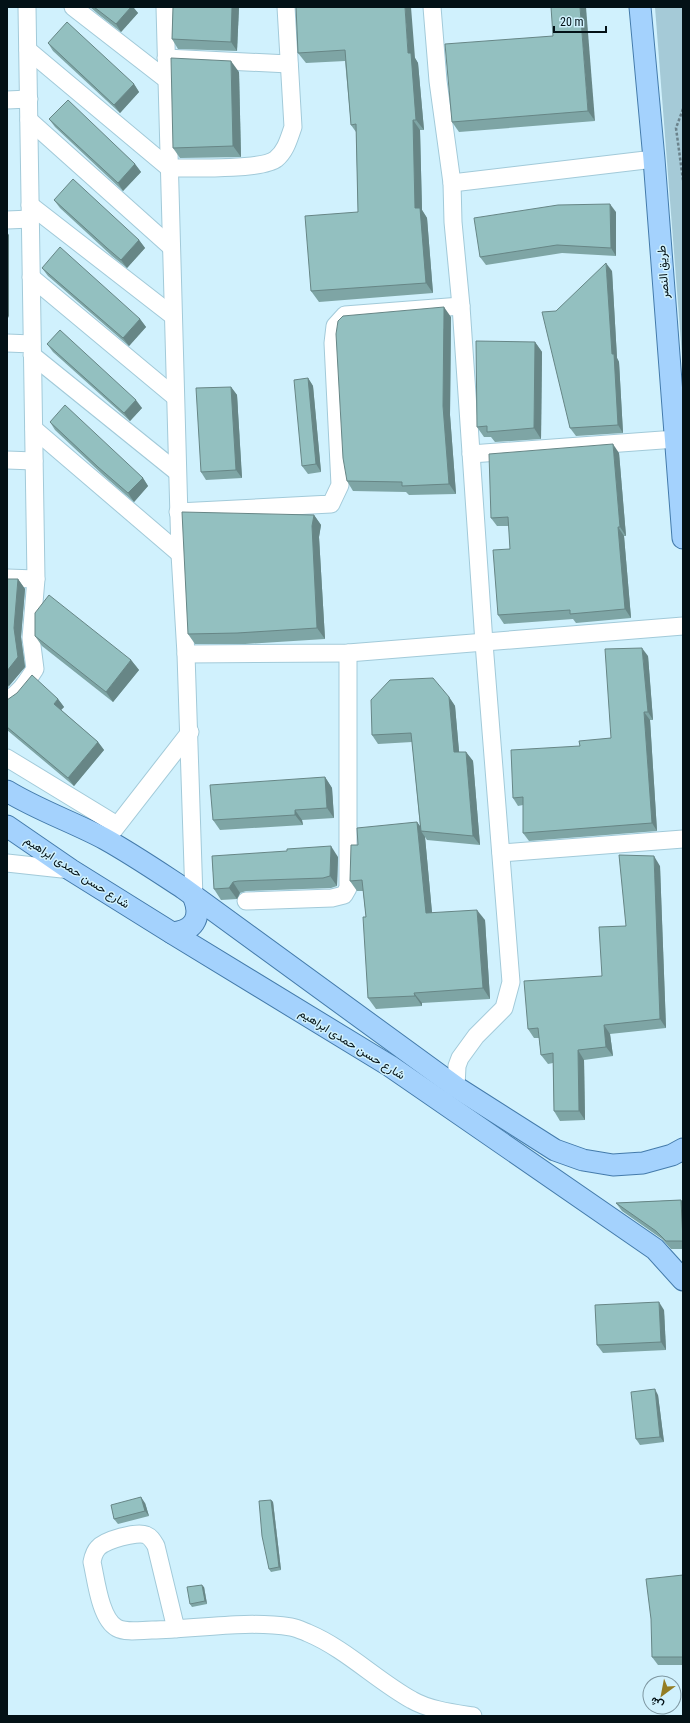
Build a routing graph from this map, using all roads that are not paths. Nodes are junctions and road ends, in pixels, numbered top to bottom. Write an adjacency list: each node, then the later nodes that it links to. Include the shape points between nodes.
1 (27, 7): 7 (street)
2 (73, 7): 10 (street)
3 (165, 7): 8 (street)
4 (286, 7): 9 (street)
5 (432, 7): 16 (street, via 438,81)
6 (640, 7): 14 (main road, طريق النصر)
7 (28, 50): 11 (street); 15 (street)
8 (166, 58): 9 (street); 10 (street)
9 (289, 64): 15 (street, via 293,127 287,146 276,160 256,166)
10 (167, 80): 15 (street)
11 (29, 99): 12 (street); 13 (street)
12 (7, 100)
13 (29, 120): 17 (street); 19 (street)
14 (654, 159): 16 (street); 27 (main road, طريق النصر)
15 (169, 168): 19 (street)
16 (452, 183): 21 (street)
17 (30, 212): 18 (street); 20 (street); 22 (street)
18 (7, 220)
19 (171, 247): 22 (street)
20 (31, 277): 24 (street); 25 (street)
21 (461, 306): 28 (street); 32 (street, via 344,315 335,326 333,342 340,485 330,504)
22 (173, 316): 25 (street)
23 (7, 343): 24 (street)
24 (32, 350): 26 (street); 31 (street)
25 (175, 397): 31 (street)
26 (34, 429): 30 (street); 34 (street)
27 (676, 439): 28 (street); 33 (main road, طريق النصر)
28 (471, 454): 38 (street)
29 (7, 460): 30 (street)
30 (34, 461): 36 (street)
31 (177, 472): 32 (street)
32 (178, 512): 34 (street)
33 (683, 538)
34 (180, 554): 40 (street)
35 (7, 578): 36 (street)
36 (36, 578): 41 (street, via 31,638 35,669 24,685)
37 (683, 626): 38 (street)
38 (484, 643): 39 (street); 48 (street)
39 (348, 653): 40 (street); 52 (street, via 348,888 344,895 332,898)
40 (186, 654): 42 (street)
41 (7, 700)
42 (190, 732): 46 (street); 51 (street)
43 (7, 758): 46 (street)
44 (7, 791): 46 (main road, شارع حسن حمدى ابراهيم, via 34,806)
45 (7, 826): 50 (main road, شارع حسن حمدى ابراهيم)
46 (112, 832): 51 (main road, شارع حسن حمدى ابراهيم, via 138,858)
47 (683, 840): 48 (street)
48 (501, 853): 56 (street, via 511,982 504,1008 476,1036 460,1058)
49 (7, 863): 50 (street)
50 (71, 870): 53 (main road, شارع حسن حمدى ابراهيم)
51 (194, 898): 53 (main road, via 198,908 191,927 182,932); 54 (main road, شارع حسن حمدى ابراهيم)
52 (246, 901)
53 (172, 933): 55 (main road, شارع حسن حمدى ابراهيم)
54 (402, 1048): 55 (main road); 56 (main road, شارع حسن حمدى ابراهيم)
55 (390, 1066): 58 (main road, شارع حسن حمدى ابراهيم, via 655,1249)
56 (456, 1087): 57 (main road, شارع حسن حمدى ابراهيم, via 555,1150 583,1160 613,1165 643,1163 672,1155)
57 (683, 1148)
58 (683, 1280)
59 (176, 1629): 59 (street, via 128,1630 118,1629 110,1624 105,1615 92,1562 99,1547 106,1542 137,1534 145,1534 152,1539 156,1546); 60 (street, via 240,1625 293,1627 324,1640 413,1701 450,1713)
60 (473, 1716)

